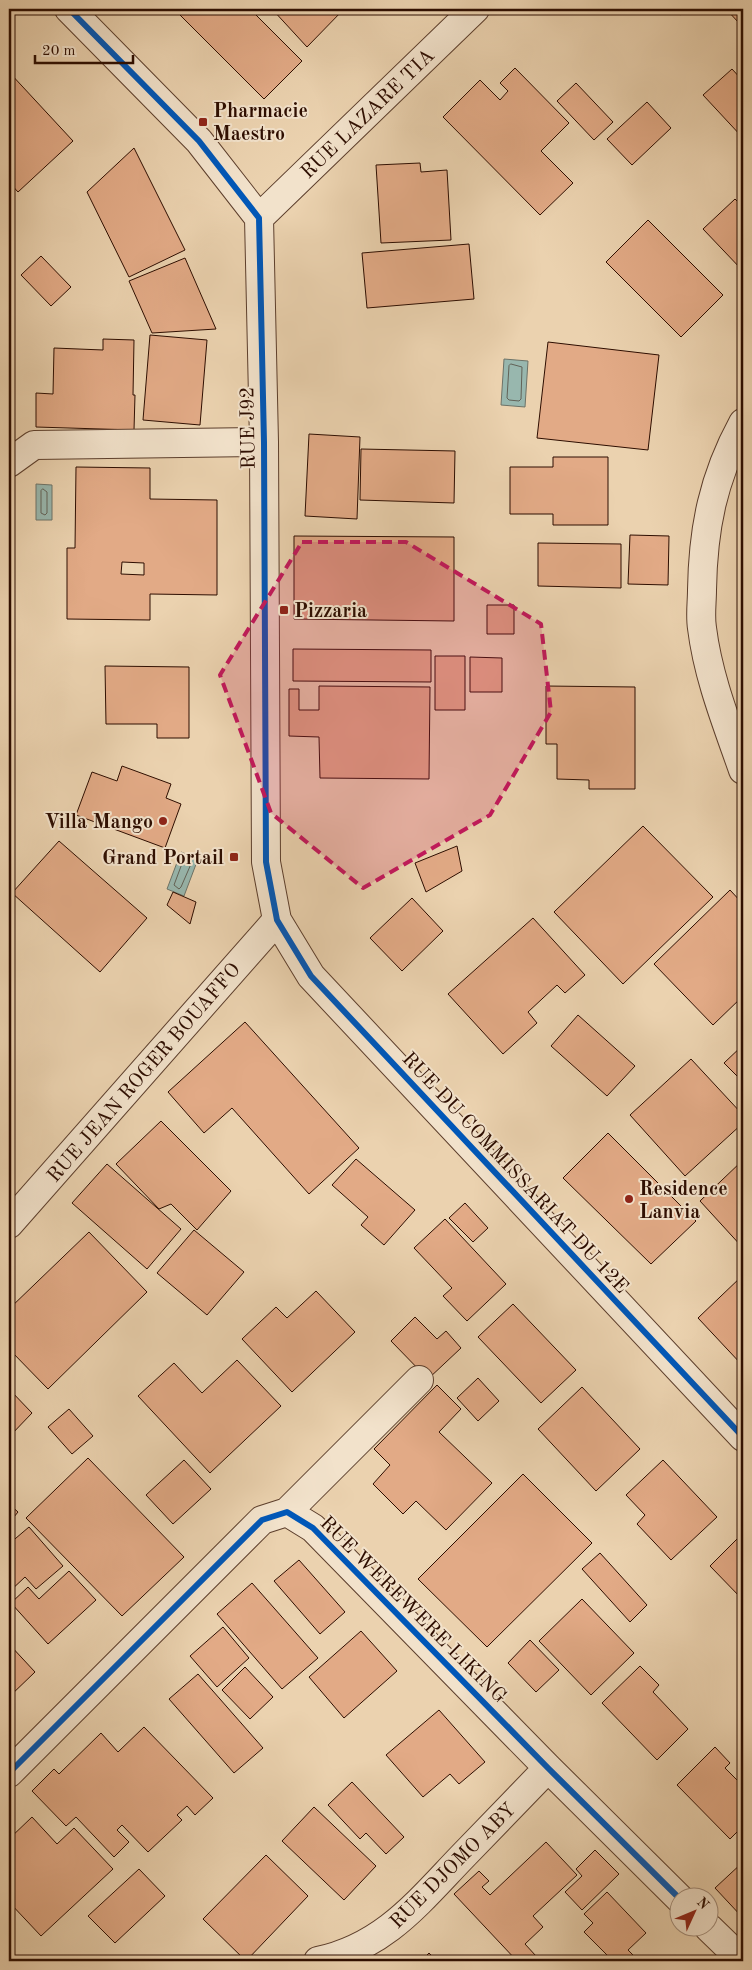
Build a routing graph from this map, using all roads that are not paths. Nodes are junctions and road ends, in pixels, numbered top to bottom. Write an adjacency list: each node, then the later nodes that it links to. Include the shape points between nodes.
1 (69, 9): 3 (street, via 198,140)
2 (475, 9): 3 (street, RUE LAZARE TIA)
3 (259, 218): 5 (street, RUE J92)
4 (743, 423): 7 (street, via 712,498 702,557 702,627 717,694)
5 (264, 442): 6 (street, via 34,445); 8 (street, RUE J92, via 266,862)
6 (9, 463)
7 (743, 770)
8 (277, 920): 9 (street, RUE JEAN ROGER BOUAFFO); 11 (street, RUE DU COMMISSARIAT DU 12E, via 310,976)
9 (9, 1224)
10 (418, 1380): 12 (street)
11 (743, 1436)
12 (286, 1512): 13 (street, RUE WEREWERE LIKING, via 313,1528); 14 (street, via 262,1520)
13 (548, 1768): 15 (street, RUE WEREWERE LIKING); 17 (street, RUE DJOMO ABY, via 399,1922 370,1942)
14 (9, 1773)
15 (670, 1888)
16 (719, 1938): 18 (street)
17 (318, 1961)
18 (743, 1961)

